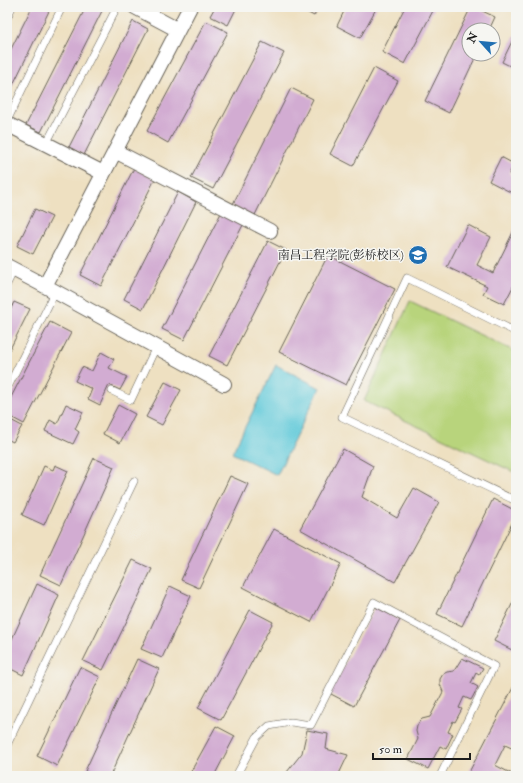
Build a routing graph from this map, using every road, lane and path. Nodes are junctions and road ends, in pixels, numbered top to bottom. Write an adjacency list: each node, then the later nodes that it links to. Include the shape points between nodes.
1 (12, 7): 6 (lane)
2 (62, 7): 8 (lane)
3 (117, 7): 10 (lane)
4 (135, 7): 7 (street)
5 (190, 7): 7 (street)
6 (7, 18)
7 (178, 30): 11 (street)
8 (7, 121)
9 (7, 124): 10 (street)
10 (46, 144): 12 (street)
11 (115, 151): 12 (street); 13 (street)
12 (103, 173): 16 (street)
13 (270, 232)
14 (10, 268): 15 (lane); 16 (street)
15 (7, 284)
16 (50, 289): 18 (street); 20 (lane)
17 (516, 332): 23 (lane, via 407,278 342,417)
18 (156, 347): 19 (street); 21 (lane, via 131,400)
19 (224, 384)
20 (7, 389)
21 (112, 391)
22 (134, 481): 24 (lane)
23 (516, 501)
24 (7, 745)
25 (236, 776): 26 (lane, via 257,737 269,726 291,722 311,725 374,602 494,666)
26 (440, 776)

